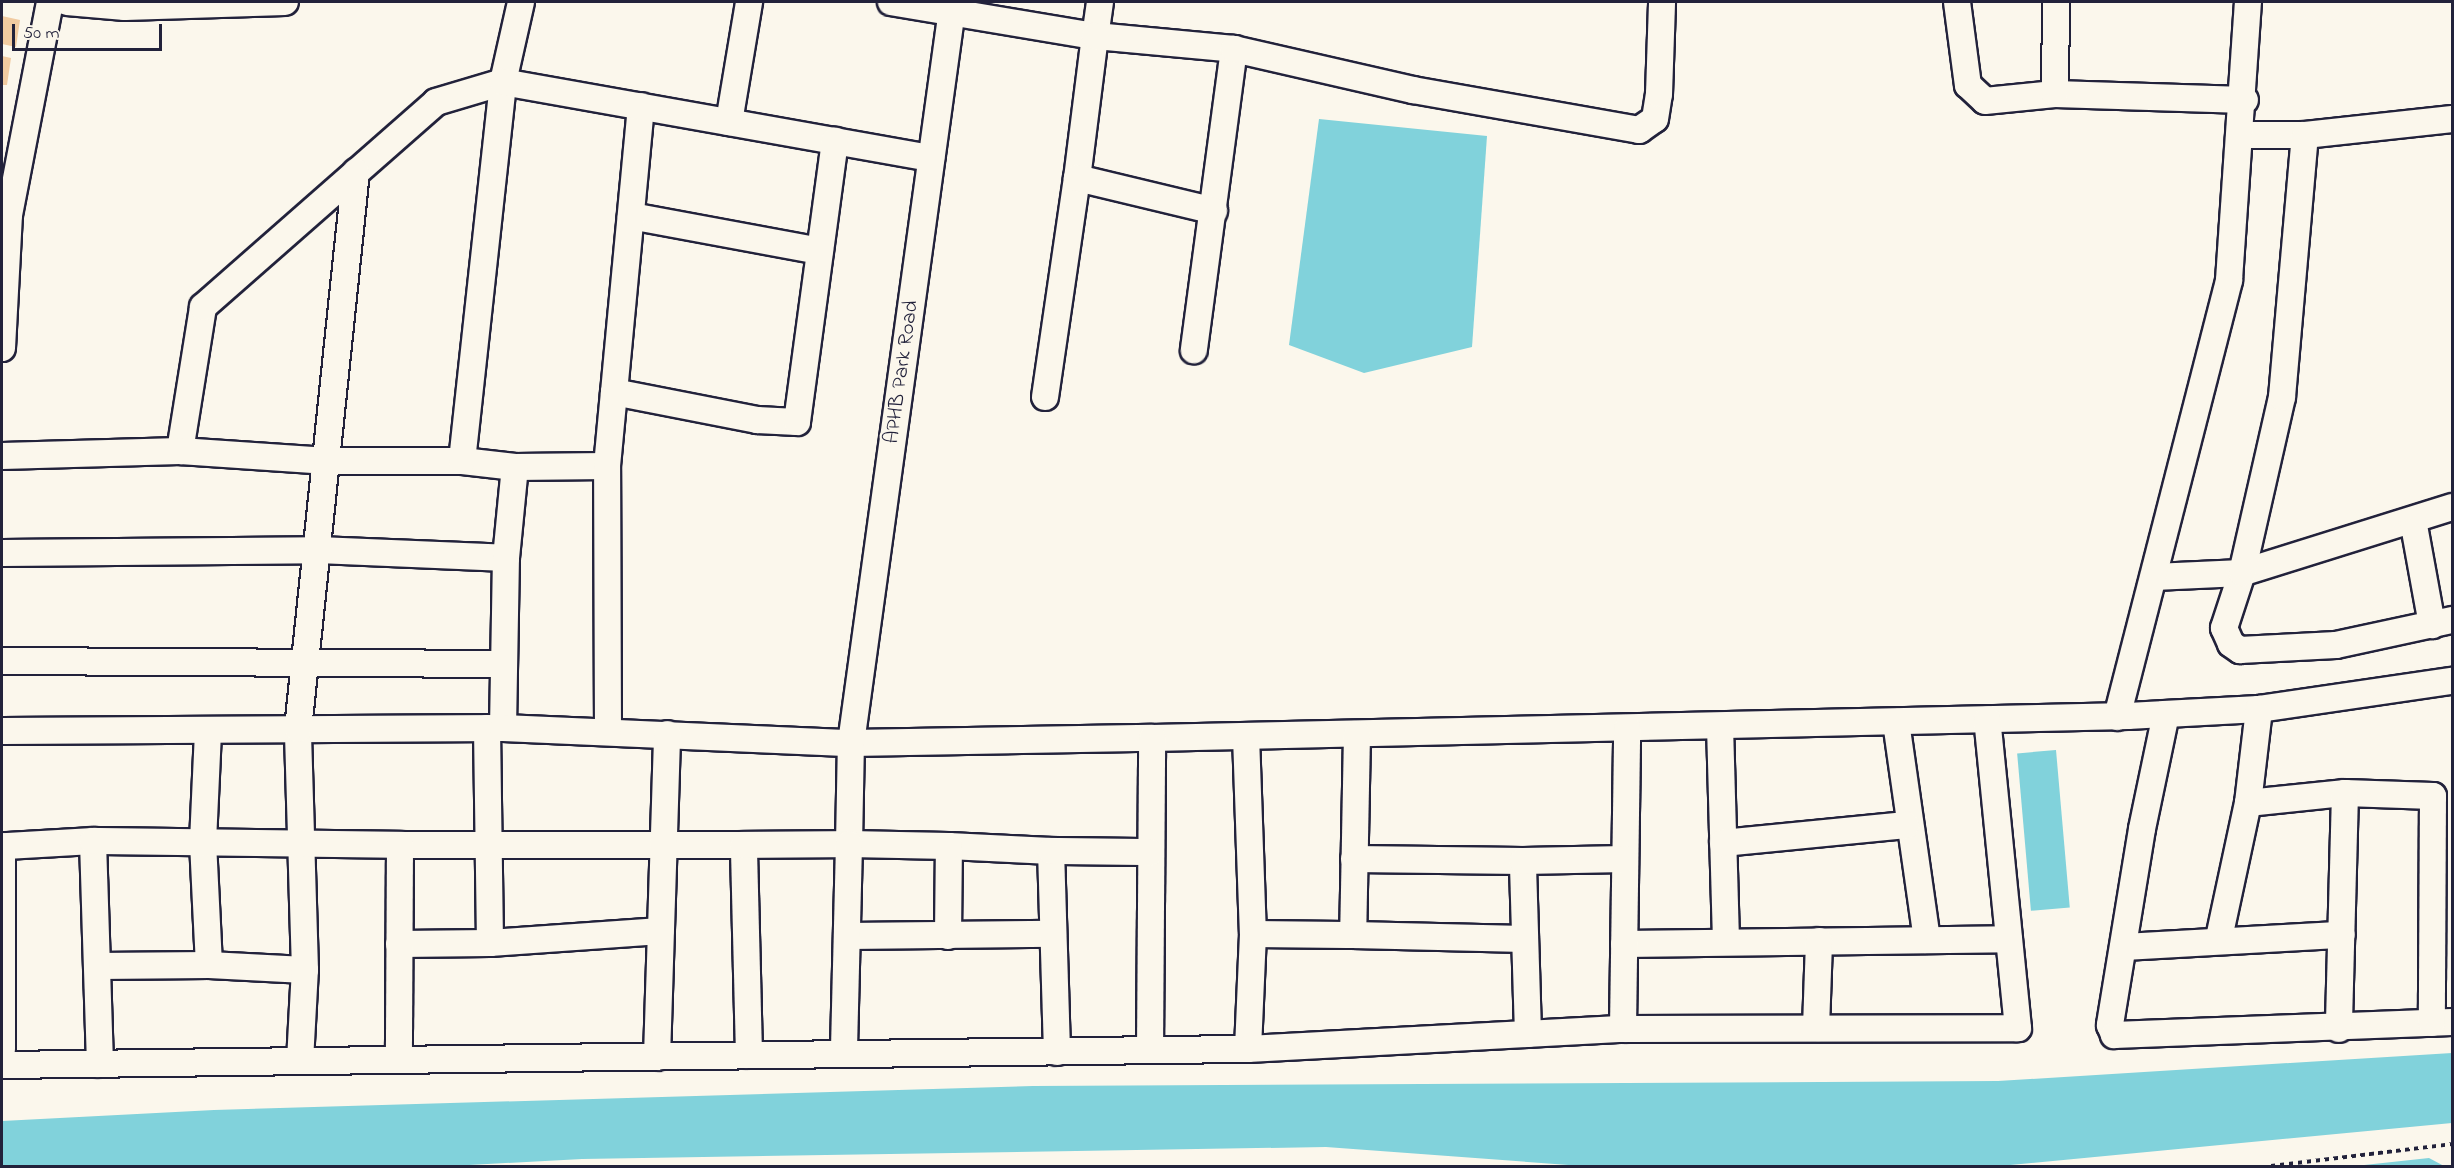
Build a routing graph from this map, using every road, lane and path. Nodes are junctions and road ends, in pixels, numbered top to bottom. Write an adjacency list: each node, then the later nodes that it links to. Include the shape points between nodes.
1 (50, 2): 28 (street)
2 (67, 2): 3 (street, via 126,7)
3 (285, 2)
4 (521, 2): 15 (street)
5 (749, 2): 20 (street)
6 (891, 2): 12 (street)
7 (1100, 2): 13 (street)
8 (1662, 2): 14 (street, via 1655,119 1639,130 1413,90)
9 (1957, 2): 16 (street, via 1968,85 1975,96 1985,101)
10 (2056, 2): 16 (street)
11 (2248, 2): 17 (street)
12 (952, 6): 13 (street); 24 (street, APHB Park Road)
13 (1095, 36): 14 (street); 26 (street)
14 (1234, 49): 27 (street)
15 (503, 82): 18 (street); 25 (street, via 436,102); 38 (street)
16 (2055, 94): 17 (street)
17 (2245, 100): 22 (street)
18 (641, 106): 20 (street); 29 (street)
19 (2452, 119): 21 (street)
20 (729, 122): 23 (street)
21 (2306, 135): 22 (street); 46 (street, via 2282,397)
22 (2260, 136): 47 (street, via 2229,280)
23 (835, 141): 24 (street); 30 (street)
24 (931, 158): 68 (street, APHB Park Road)
25 (356, 172): 35 (street, via 203,307); 37 (street)
26 (1077, 178): 27 (street); 34 (street)
27 (1214, 211): 32 (street)
28 (5, 215): 31 (street)
29 (631, 216): 30 (street); 33 (street)
30 (820, 251): 33 (street, via 797,422 757,420)
31 (2, 348)
32 (1194, 350)
33 (614, 392): 39 (street)
34 (1045, 397)
35 (180, 451): 36 (street); 37 (street)
36 (9, 457)
37 (328, 461): 38 (street); 43 (street)
38 (462, 461): 40 (street)
39 (607, 466): 40 (street); 63 (street)
40 (516, 467): 45 (street)
41 (2452, 507): 42 (street)
42 (2413, 520): 46 (street); 48 (street)
43 (318, 550): 44 (street); 45 (street); 49 (street)
44 (2, 553)
45 (506, 558): 51 (street)
46 (2242, 573): 47 (street); 48 (street, via 2224,628 2230,644 2240,650 2336,645)
47 (2154, 577): 54 (street)
48 (2442, 623)
49 (305, 659): 50 (street); 51 (street); 60 (street)
50 (2, 661)
51 (504, 664): 58 (street)
52 (2452, 681): 53 (street)
53 (2259, 709): 54 (street); 71 (street)
54 (2138, 716): 55 (street); 105 (street)
55 (1987, 720): 56 (street); 98 (street)
56 (1896, 722): 57 (street); 72 (street)
57 (1720, 726): 59 (street); 76 (street)
58 (495, 728): 60 (street); 63 (street); 83 (street)
59 (1627, 728): 65 (street); 87 (street)
60 (298, 729): 61 (street); 74 (street)
61 (208, 730): 62 (street); 75 (street)
62 (2, 731)
63 (608, 731): 64 (street)
64 (667, 734): 68 (street); 77 (street)
65 (1357, 734): 66 (street); 86 (street)
66 (1246, 736): 67 (street); 91 (street)
67 (1152, 738): 68 (street); 85 (street)
68 (851, 743): 78 (street, APHB Park Road)
69 (2345, 793): 70 (street); 71 (street); 93 (street)
70 (2443, 795): 109 (street)
71 (2248, 803): 96 (street)
72 (1906, 825): 76 (street); 99 (street)
73 (93, 841): 75 (street); 81 (street); 107 (street)
74 (299, 841): 75 (street); 79 (street); 108 (street)
75 (203, 842): 106 (street)
76 (1724, 843): 102 (street)
77 (664, 844): 80 (street); 83 (street); 89 (street)
78 (849, 844): 80 (street); 82 (street); 94 (street, APHB Park Road)
79 (400, 845): 83 (street); 103 (street)
80 (744, 845): 119 (street)
81 (3, 846): 114 (street)
82 (949, 846): 84 (street); 95 (street)
83 (488, 847): 101 (street)
84 (1051, 850): 85 (street); 90 (street)
85 (1150, 852): 116 (street)
86 (1354, 859): 88 (street); 92 (street)
87 (1625, 859): 88 (street); 104 (street)
88 (1523, 861): 97 (street)
89 (661, 931): 101 (street); 120 (street)
90 (1053, 934): 95 (street); 117 (street)
91 (1253, 934): 92 (street); 115 (street)
92 (1353, 935): 97 (street)
93 (2342, 935): 96 (street); 112 (street)
94 (848, 936): 95 (street); 118 (street, APHB Park Road)
95 (948, 936)
96 (2219, 938): 105 (street)
97 (1525, 939): 113 (street)
98 (2009, 939): 99 (street); 110 (street, via 2018,1028)
99 (1927, 940): 100 (street)
100 (1819, 941): 102 (street); 110 (street)
101 (490, 942): 103 (street)
102 (1726, 942): 104 (street)
103 (399, 944): 121 (street)
104 (1624, 944): 111 (street)
105 (2124, 947): 112 (street, via 2114,1035)
106 (209, 965): 107 (street); 108 (street)
107 (98, 966): 123 (street)
108 (305, 970): 122 (street)
109 (2442, 1022): 112 (street)
110 (1816, 1028): 111 (street)
111 (1623, 1029): 113 (street)
112 (2339, 1029)
113 (1528, 1034): 115 (street)
114 (2, 1049)
115 (1248, 1049): 116 (street)
116 (1150, 1050): 117 (street)
117 (1057, 1052): 118 (street)
118 (844, 1054): 119 (street)
119 (749, 1055): 120 (street)
120 (657, 1057): 121 (street)
121 (399, 1060): 122 (street)
122 (300, 1061): 123 (street)
123 (100, 1064): 124 (street)
124 (2, 1065)
125 (2452, 1144): 126 (path)
126 (2271, 1167)

